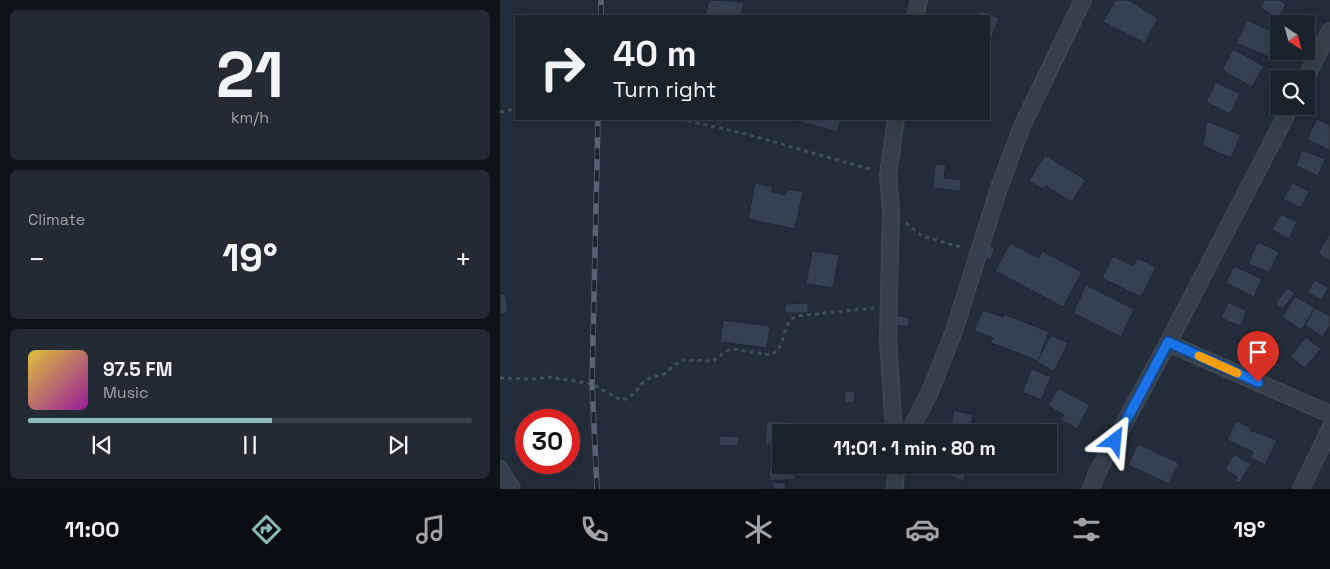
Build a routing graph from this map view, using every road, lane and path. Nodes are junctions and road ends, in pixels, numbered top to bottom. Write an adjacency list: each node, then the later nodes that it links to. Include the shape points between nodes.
1 (919, 0): 3 (street)
2 (1083, 0): 13 (street, via 1022,126)
3 (915, 15)
4 (1330, 31): 5 (street)
5 (1310, 70)
6 (515, 109): 7 (path)
7 (500, 112)
8 (1286, 115): 15 (street)
9 (684, 120): 11 (path, via 746,134)
10 (896, 120): 11 (street)
11 (888, 175): 12 (street)
12 (891, 211): 13 (path, via 922,236); 14 (street)
13 (979, 252): 19 (street, via 941,365)
14 (888, 306): 16 (path, via 797,316 788,322 780,348 771,355 732,349 713,361 683,360 664,374 643,382 634,394 623,400 592,384 549,377); 18 (street)
15 (1168, 342): 17 (street); 25 (street)
16 (500, 378)
17 (1330, 414)
18 (893, 424)
19 (913, 424)
20 (1330, 429): 26 (street)
21 (500, 468): 23 (street)
22 (896, 474): 24 (street)
23 (512, 489)
24 (895, 489)
25 (1090, 489)
26 (1301, 489)

